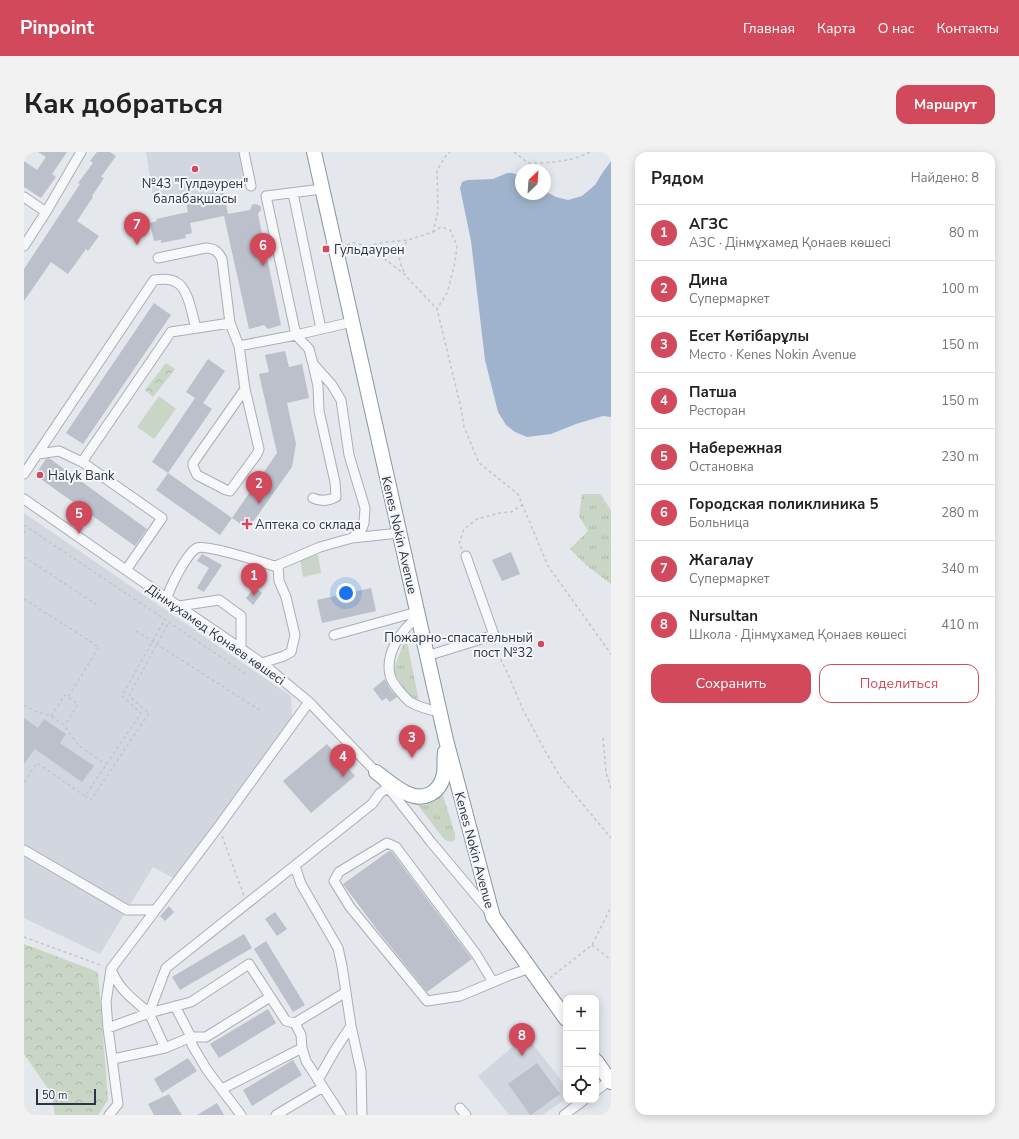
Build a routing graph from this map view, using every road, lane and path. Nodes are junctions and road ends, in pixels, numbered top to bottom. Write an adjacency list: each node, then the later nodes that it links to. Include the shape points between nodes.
1 (81, 152): 11 (street)
2 (244, 152): 7 (street)
3 (314, 152): 8 (highway, Kenes Nokin Avenue)
4 (450, 152): 12 (path, via 446,154 437,170 438,211)
5 (514, 152): 6 (path, via 528,163 556,162)
6 (590, 152)
7 (252, 186)
8 (322, 189): 9 (street); 16 (highway, Kenes Nokin Avenue)
9 (293, 193): 23 (street); 24 (street, via 266,196)
10 (24, 197): 11 (street)
11 (46, 212): 14 (street)
12 (433, 232): 13 (path); 19 (path, via 441,227 450,230 458,246 447,293)
13 (408, 240): 15 (path); 18 (path, via 400,250 399,260)
14 (24, 246)
15 (368, 246): 16 (path, via 354,243); 18 (path)
16 (335, 248): 20 (highway, Kenes Nokin Avenue)
17 (158, 258): 21 (street, via 206,248 218,252 222,259)
18 (404, 274): 19 (path)
19 (437, 309): 33 (path, via 464,427 479,462 518,494)
20 (352, 322): 23 (street); 37 (highway, Kenes Nokin Avenue)
21 (230, 323): 22 (street); 25 (street)
22 (196, 328): 28 (street, via 184,290 176,282 166,279 154,280); 29 (street, via 171,332)
23 (321, 329): 24 (street)
24 (296, 335): 25 (street); 26 (street, via 309,349)
25 (239, 346): 27 (street)
26 (313, 364): 32 (street, via 336,497 319,501); 38 (street, via 341,400 349,455 365,508 361,531)
27 (244, 389): 27 (street, via 259,449 230,491 197,475 193,463)
28 (38, 454): 29 (street, via 59,451); 30 (street)
29 (82, 462): 42 (street, via 162,518)
30 (24, 474)
31 (24, 498): 42 (street, Дінмұхамед Қонаев көшесі)
32 (313, 498)
33 (523, 505): 40 (path, via 511,512 477,519 464,529 459,544); 56 (path, via 548,566)
34 (24, 525): 35 (path)
35 (28, 528): 36 (path); 48 (path)
36 (24, 533)
37 (399, 533): 38 (street); 47 (highway, Kenes Nokin Avenue)
38 (352, 538): 41 (street, via 320,547)
39 (24, 556): 45 (path)
40 (466, 556): 51 (street)
41 (278, 565): 44 (street, via 202,547 197,548 185,562); 58 (street, via 279,581 286,597 295,635 291,652)
42 (126, 570): 44 (street, Дінмұхамед Қонаев көшесі)
43 (24, 598): 60 (path, via 99,647)
44 (167, 598): 46 (street, Дінмұхамед Қонаев көшесі)
45 (96, 604)
46 (179, 606): 55 (street, Дінмұхамед Қонаев көшесі); 55 (street, via 220,600 241,616)
47 (418, 614): 52 (street); 57 (highway, Kenes Nokin Avenue); 64 (street, via 400,635 393,648 389,666 390,677 411,702)
48 (165, 619): 49 (path); 53 (path)
49 (169, 622): 54 (path); 59 (path)
50 (136, 631): 53 (path)
51 (494, 634): 57 (street); 76 (path, via 496,650 544,749 561,778)
52 (334, 635)
53 (152, 641): 54 (path); 69 (path, via 122,696 140,713)
54 (157, 644): 63 (path); 74 (path, via 129,696 149,713 91,800)
55 (241, 649): 58 (street, Дінмұхамед Қонаев көшесі)
56 (611, 654)
57 (427, 656): 64 (highway, Kenes Nokin Avenue)
58 (262, 663): 61 (street, Дінмұхамед Қонаев көшесі)
59 (246, 674)
60 (68, 697): 65 (path, via 65,695); 66 (path, via 78,704)
61 (308, 702): 70 (street, Дінмұхамед Қонаев көшесі); 75 (street)
62 (24, 705): 65 (path)
63 (261, 711)
64 (440, 712): 68 (highway, Kenes Nokin Avenue)
65 (51, 716): 66 (path)
66 (64, 725): 69 (path, via 79,746)
67 (603, 738): 73 (path, via 606,773)
68 (446, 740): 70 (highway, via 444,774 438,788 427,796 406,793); 82 (highway, Kenes Nokin Avenue)
69 (106, 764): 74 (path)
70 (376, 772): 72 (street, Дінмұхамед Қонаев көшесі)
71 (24, 782): 74 (path, via 37,763)
72 (388, 788): 78 (street); 82 (street, Дінмұхамед Қонаев көшесі)
73 (611, 788)
74 (84, 796)
75 (219, 826): 79 (path); 81 (street)
76 (611, 838)
77 (24, 850): 81 (street, via 127,910)
78 (295, 866): 79 (street); 90 (street, via 301,884 338,948)
79 (247, 904): 93 (street, via 166,968)
80 (611, 907): 84 (path)
81 (155, 910): 87 (street)
82 (493, 917): 86 (highway, Дінмұхамед Қонаев көшесі)
83 (24, 937): 87 (path)
84 (592, 945): 85 (path); 89 (path)
85 (611, 960)
86 (530, 968): 88 (street); 89 (highway, Дінмұхамед Қонаев көшесі)
87 (111, 969): 93 (street, via 114,978 127,994); 97 (street, via 106,1002)
88 (493, 982): 88 (street, via 476,954 396,848 387,843 339,872 334,881 350,907 427,1001 460,996)
89 (542, 984): 94 (highway, Дінмұхамед Қонаев көшесі)
90 (346, 992): 95 (street); 96 (street)
91 (270, 997): 92 (street, via 249,964 191,1002); 95 (street, via 286,1021); 98 (street, via 206,1036)
92 (175, 1006): 93 (street); 98 (street)
93 (149, 1013): 97 (street); 99 (street)
94 (563, 1015)
95 (295, 1023): 100 (street, via 301,1035)
96 (351, 1026): 104 (street, via 335,1050); 112 (street, via 361,1071)
97 (108, 1028): 101 (street)
98 (191, 1037): 99 (street); 105 (street, via 192,1045)
99 (164, 1048): 101 (street)
100 (302, 1048): 104 (street); 105 (street)
101 (113, 1059): 108 (street, via 118,1104)
102 (599, 1065): 103 (highway)
103 (610, 1081): 106 (street)
104 (320, 1083): 110 (street); 111 (street)
105 (222, 1089): 109 (street)
106 (599, 1089)
107 (580, 1103): 113 (street)
108 (111, 1114)
109 (241, 1115)
110 (276, 1115)
111 (341, 1115)
112 (362, 1115)
113 (564, 1115)

